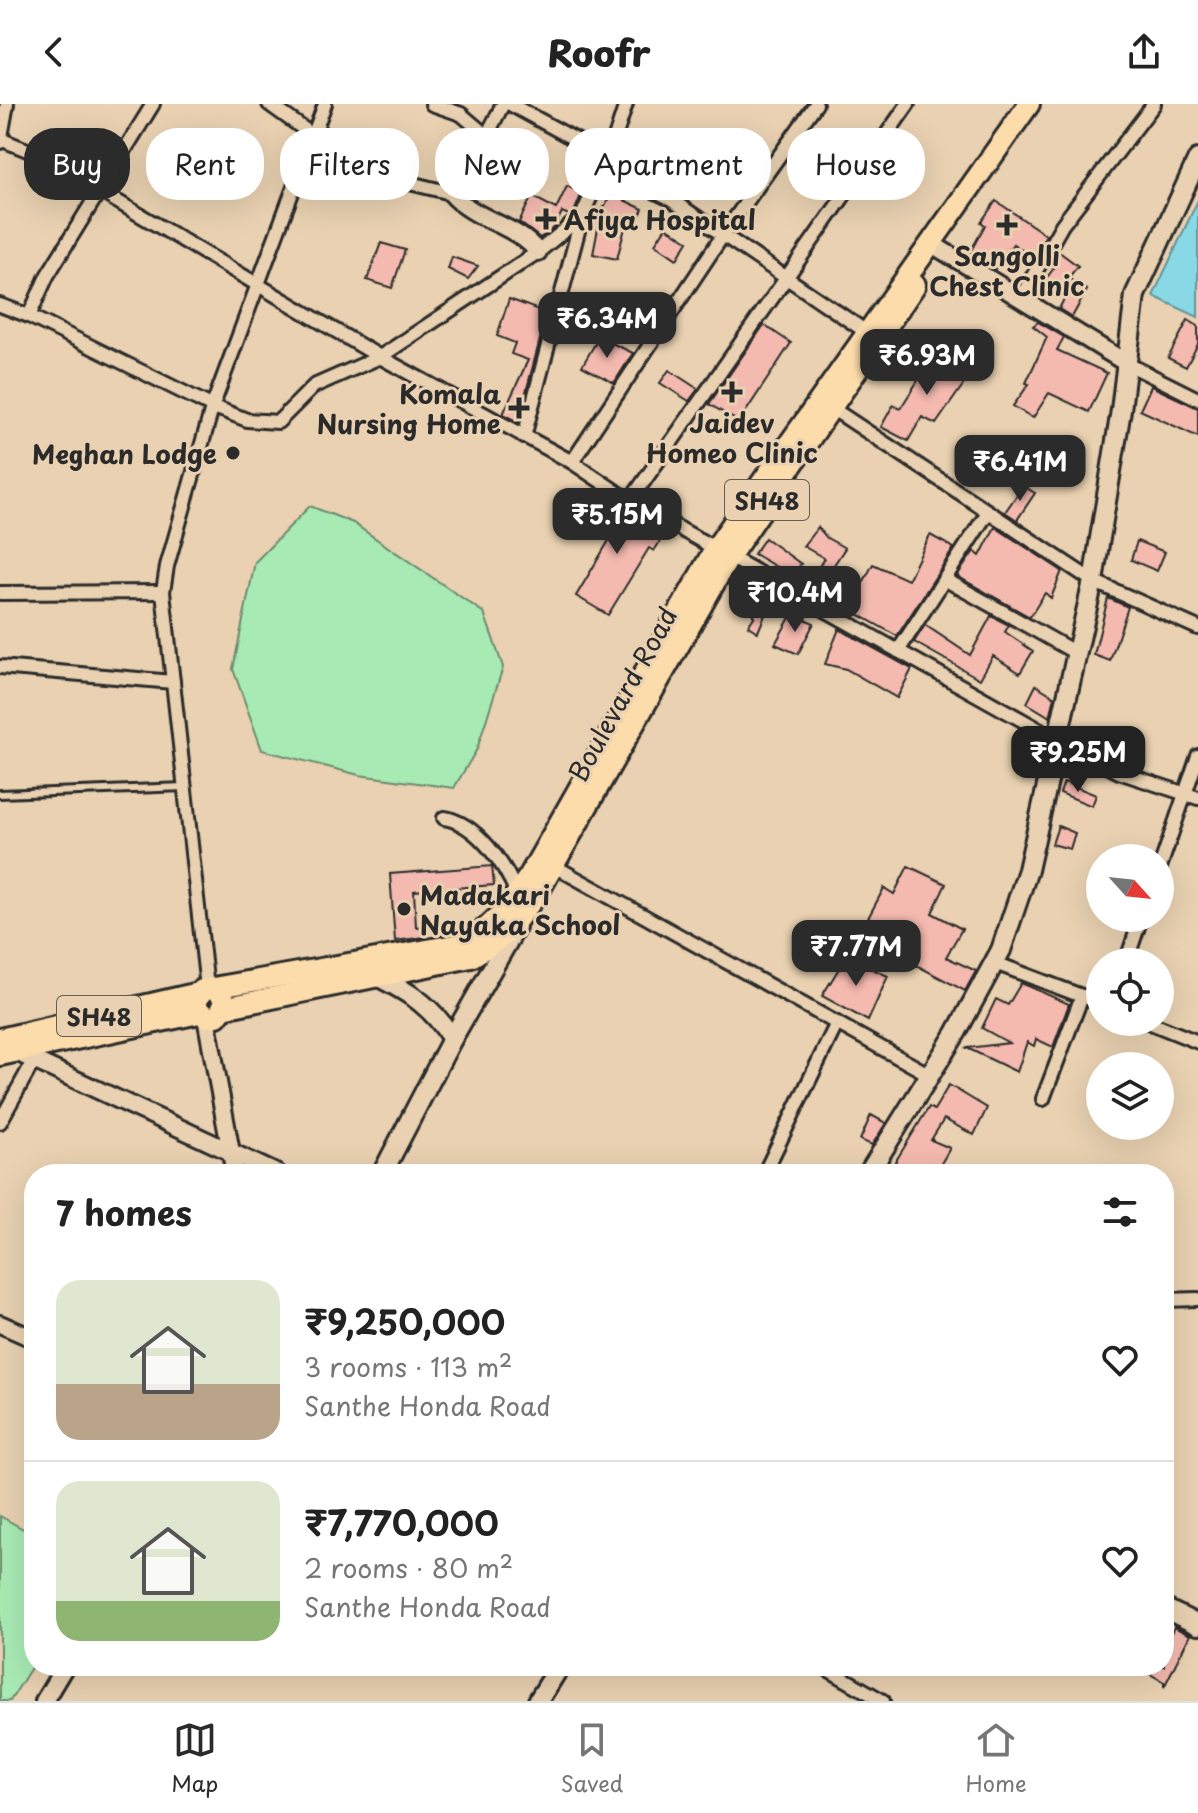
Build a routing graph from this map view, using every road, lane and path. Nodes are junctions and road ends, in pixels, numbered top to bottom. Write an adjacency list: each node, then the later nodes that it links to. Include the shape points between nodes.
1 (7, 104): 20 (street)
2 (153, 104): 21 (street)
3 (269, 104): 14 (street)
4 (325, 104): 15 (street)
5 (432, 104): 16 (street, via 461,114)
6 (503, 104): 17 (street)
7 (510, 104): 19 (street)
8 (626, 104): 18 (street)
9 (816, 104): 31 (street)
10 (908, 104): 34 (street)
11 (1029, 104): 39 (main road, Boulevard Road / SH48)
12 (1045, 104): 32 (main road, Boulevard Road / SH48)
13 (1154, 104): 36 (street, via 1062,225)
14 (305, 128)
15 (315, 128)
16 (477, 128)
17 (492, 128)
18 (618, 128)
19 (565, 134)
20 (0, 140): 22 (street)
21 (130, 143)
22 (24, 149)
23 (1198, 159): 41 (main road, via 1135,295)
24 (96, 200): 38 (street, via 47,276)
25 (115, 200): 35 (street)
26 (288, 200): 35 (street)
27 (457, 200): 33 (street, via 529,240)
28 (589, 200): 30 (street)
29 (671, 200): 31 (street)
30 (582, 216): 33 (street); 45 (street)
31 (723, 235): 34 (street); 46 (street)
32 (940, 249): 36 (street); 44 (main road, Boulevard Road / SH48)
33 (538, 252): 40 (street)
34 (788, 278): 39 (street); 47 (street)
35 (256, 285): 40 (street); 43 (street)
36 (1020, 299): 41 (street)
37 (0, 305): 38 (street)
38 (29, 316): 43 (street)
39 (865, 331): 49 (main road, Boulevard Road / SH48)
40 (380, 357): 43 (street, via 314,386 278,422 247,420); 45 (street)
41 (1128, 364): 42 (street); 51 (main road)
42 (1198, 399)
43 (213, 405): 52 (street)
44 (830, 407): 48 (street); 49 (main road, Boulevard Road / SH48)
45 (524, 437): 46 (street)
46 (572, 462): 47 (street)
47 (630, 501): 49 (street)
48 (988, 512): 50 (street); 51 (street)
49 (722, 553): 55 (street); 66 (main road, Boulevard Road / SH48); 67 (main road, Boulevard Road / SH48)
50 (946, 580): 55 (street); 56 (street)
51 (1093, 581): 54 (street); 56 (main road)
52 (163, 592): 53 (street); 58 (street)
53 (0, 593)
54 (1198, 628)
55 (898, 651): 59 (street)
56 (1076, 653): 59 (main road)
57 (0, 667): 58 (street)
58 (173, 682): 61 (street)
59 (1056, 739): 63 (street, via 1119,772); 68 (main road, via 1028,870)
60 (1198, 756): 63 (street)
61 (185, 787): 62 (lane); 72 (street)
62 (0, 794)
63 (1192, 796): 65 (street)
64 (444, 818): 67 (street, via 486,845 506,867)
65 (1170, 844)
66 (554, 866): 67 (main road, Boulevard Road / SH48); 73 (street)
67 (517, 908): 69 (main road, SH48, via 489,949); 72 (main road, SH48, via 475,938 455,945); 75 (main road)
68 (995, 963): 70 (street); 79 (main road)
69 (379, 977): 72 (main road, SH48); 75 (main road, via 432,1009)
70 (1082, 996): 71 (street); 80 (street)
71 (1086, 998)
72 (208, 1001): 77 (main road, SH48); 82 (street)
73 (837, 1023): 79 (street); 86 (street)
74 (1174, 1032): 76 (street)
75 (452, 1039): 85 (main road)
76 (1198, 1042)
77 (6, 1046): 78 (street)
78 (33, 1062): 81 (street); 82 (street)
79 (930, 1075): 87 (main road)
80 (1043, 1099)
81 (0, 1122)
82 (232, 1153): 83 (street); 84 (street)
83 (234, 1164)
84 (256, 1164)
85 (387, 1164)
86 (769, 1164)
87 (875, 1164)
88 (1198, 1299): 89 (street)
89 (1174, 1300)
90 (0, 1324): 91 (street)
91 (24, 1335)
92 (1174, 1613): 93 (main road)
93 (1198, 1625)
94 (59, 1676): 97 (street)
95 (554, 1676): 98 (main road)
96 (847, 1676): 99 (street)
97 (44, 1701)
98 (538, 1701)
99 (883, 1701)

